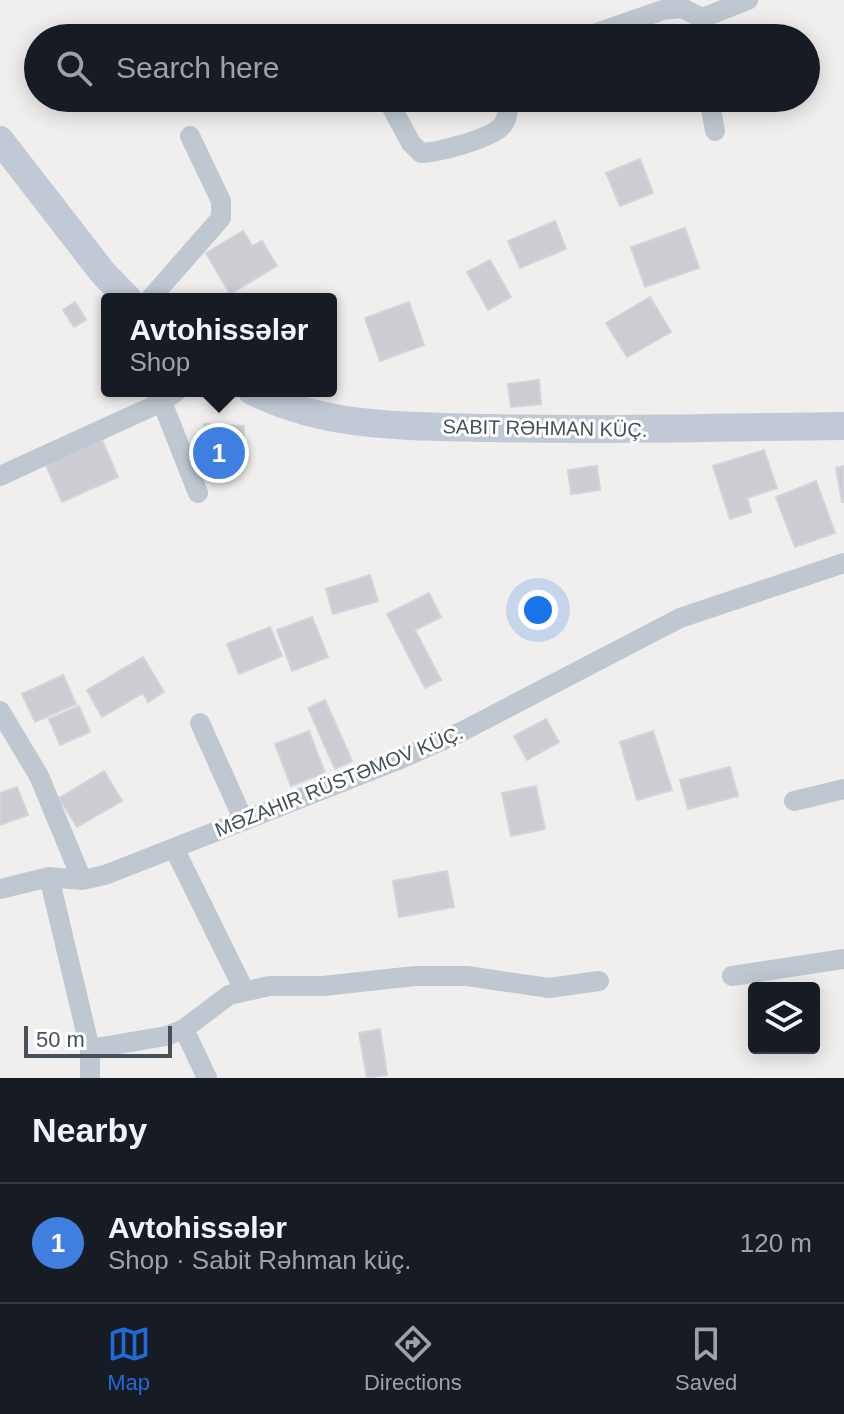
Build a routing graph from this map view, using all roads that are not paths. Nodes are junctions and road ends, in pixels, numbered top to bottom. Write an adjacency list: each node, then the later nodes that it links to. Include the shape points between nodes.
1 (748, 0): 4 (street)
2 (622, 24): 3 (street, via 682,8)
3 (697, 24)
4 (708, 24)
5 (394, 112): 6 (street, via 421,153 441,152 500,128)
6 (509, 112)
7 (712, 112): 8 (street)
8 (715, 131)
9 (190, 136): 12 (street, via 221,201 221,218)
10 (0, 140): 11 (main road)
11 (122, 293)
12 (155, 293)
13 (170, 397): 16 (street); 17 (street)
14 (267, 397): 15 (main road, SABIT RƏHMAN KÜÇ., via 311,415 386,425 582,431)
15 (844, 426)
16 (0, 476)
17 (198, 493)
18 (844, 563): 23 (street, MƏZAHIR RÜSTƏMOV KÜÇ., via 680,618 461,732)
19 (0, 711): 26 (street, via 39,776)
20 (200, 723): 23 (street)
21 (844, 789): 22 (street)
22 (794, 801)
23 (244, 821): 24 (street, MƏZAHIR RÜSTƏMOV KÜÇ.)
24 (174, 848): 26 (street, MƏZAHIR RÜSTƏMOV KÜÇ.); 31 (street)
25 (49, 877): 26 (street, MƏZAHIR RÜSTƏMOV KÜÇ.); 27 (street, MƏZAHIR RÜSTƏMOV KÜÇ.); 33 (street)
26 (82, 880)
27 (0, 889)
28 (844, 959): 29 (street)
29 (732, 976)
30 (599, 981): 31 (street, via 549,988 467,976 415,976)
31 (244, 990): 32 (street)
32 (184, 1029): 33 (street); 35 (street)
33 (90, 1049): 34 (street)
34 (90, 1078)
35 (207, 1078)

